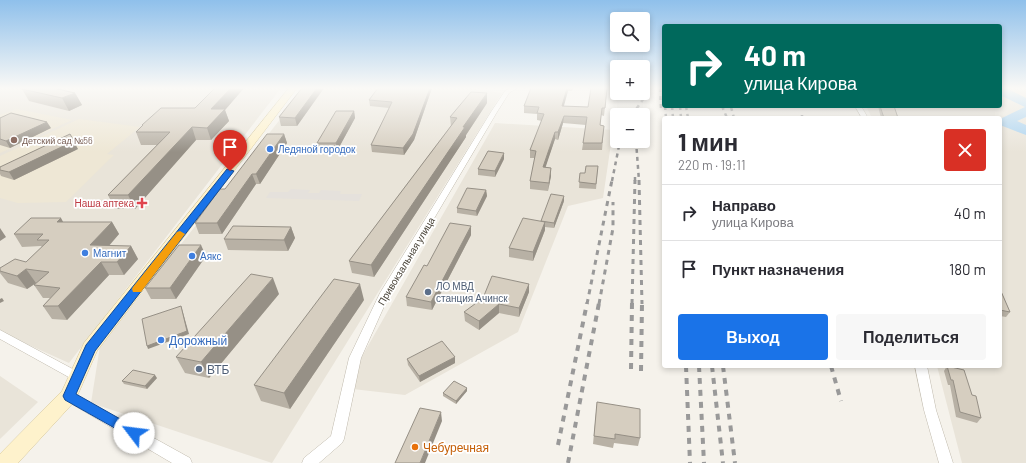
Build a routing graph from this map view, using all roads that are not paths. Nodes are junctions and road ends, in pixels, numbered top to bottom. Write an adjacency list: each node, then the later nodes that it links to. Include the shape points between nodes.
1 (276, 110): 5 (main road, via 90,348)
2 (496, 110): 9 (street, Привокзальная улица, via 385,293 355,358 336,439)
3 (0, 334): 5 (street)
4 (921, 368): 10 (street, via 930,410)
5 (78, 377): 6 (main road)
6 (69, 396): 7 (main road); 8 (street)
7 (5, 463)
8 (185, 463)
9 (309, 463)
10 (946, 463)

